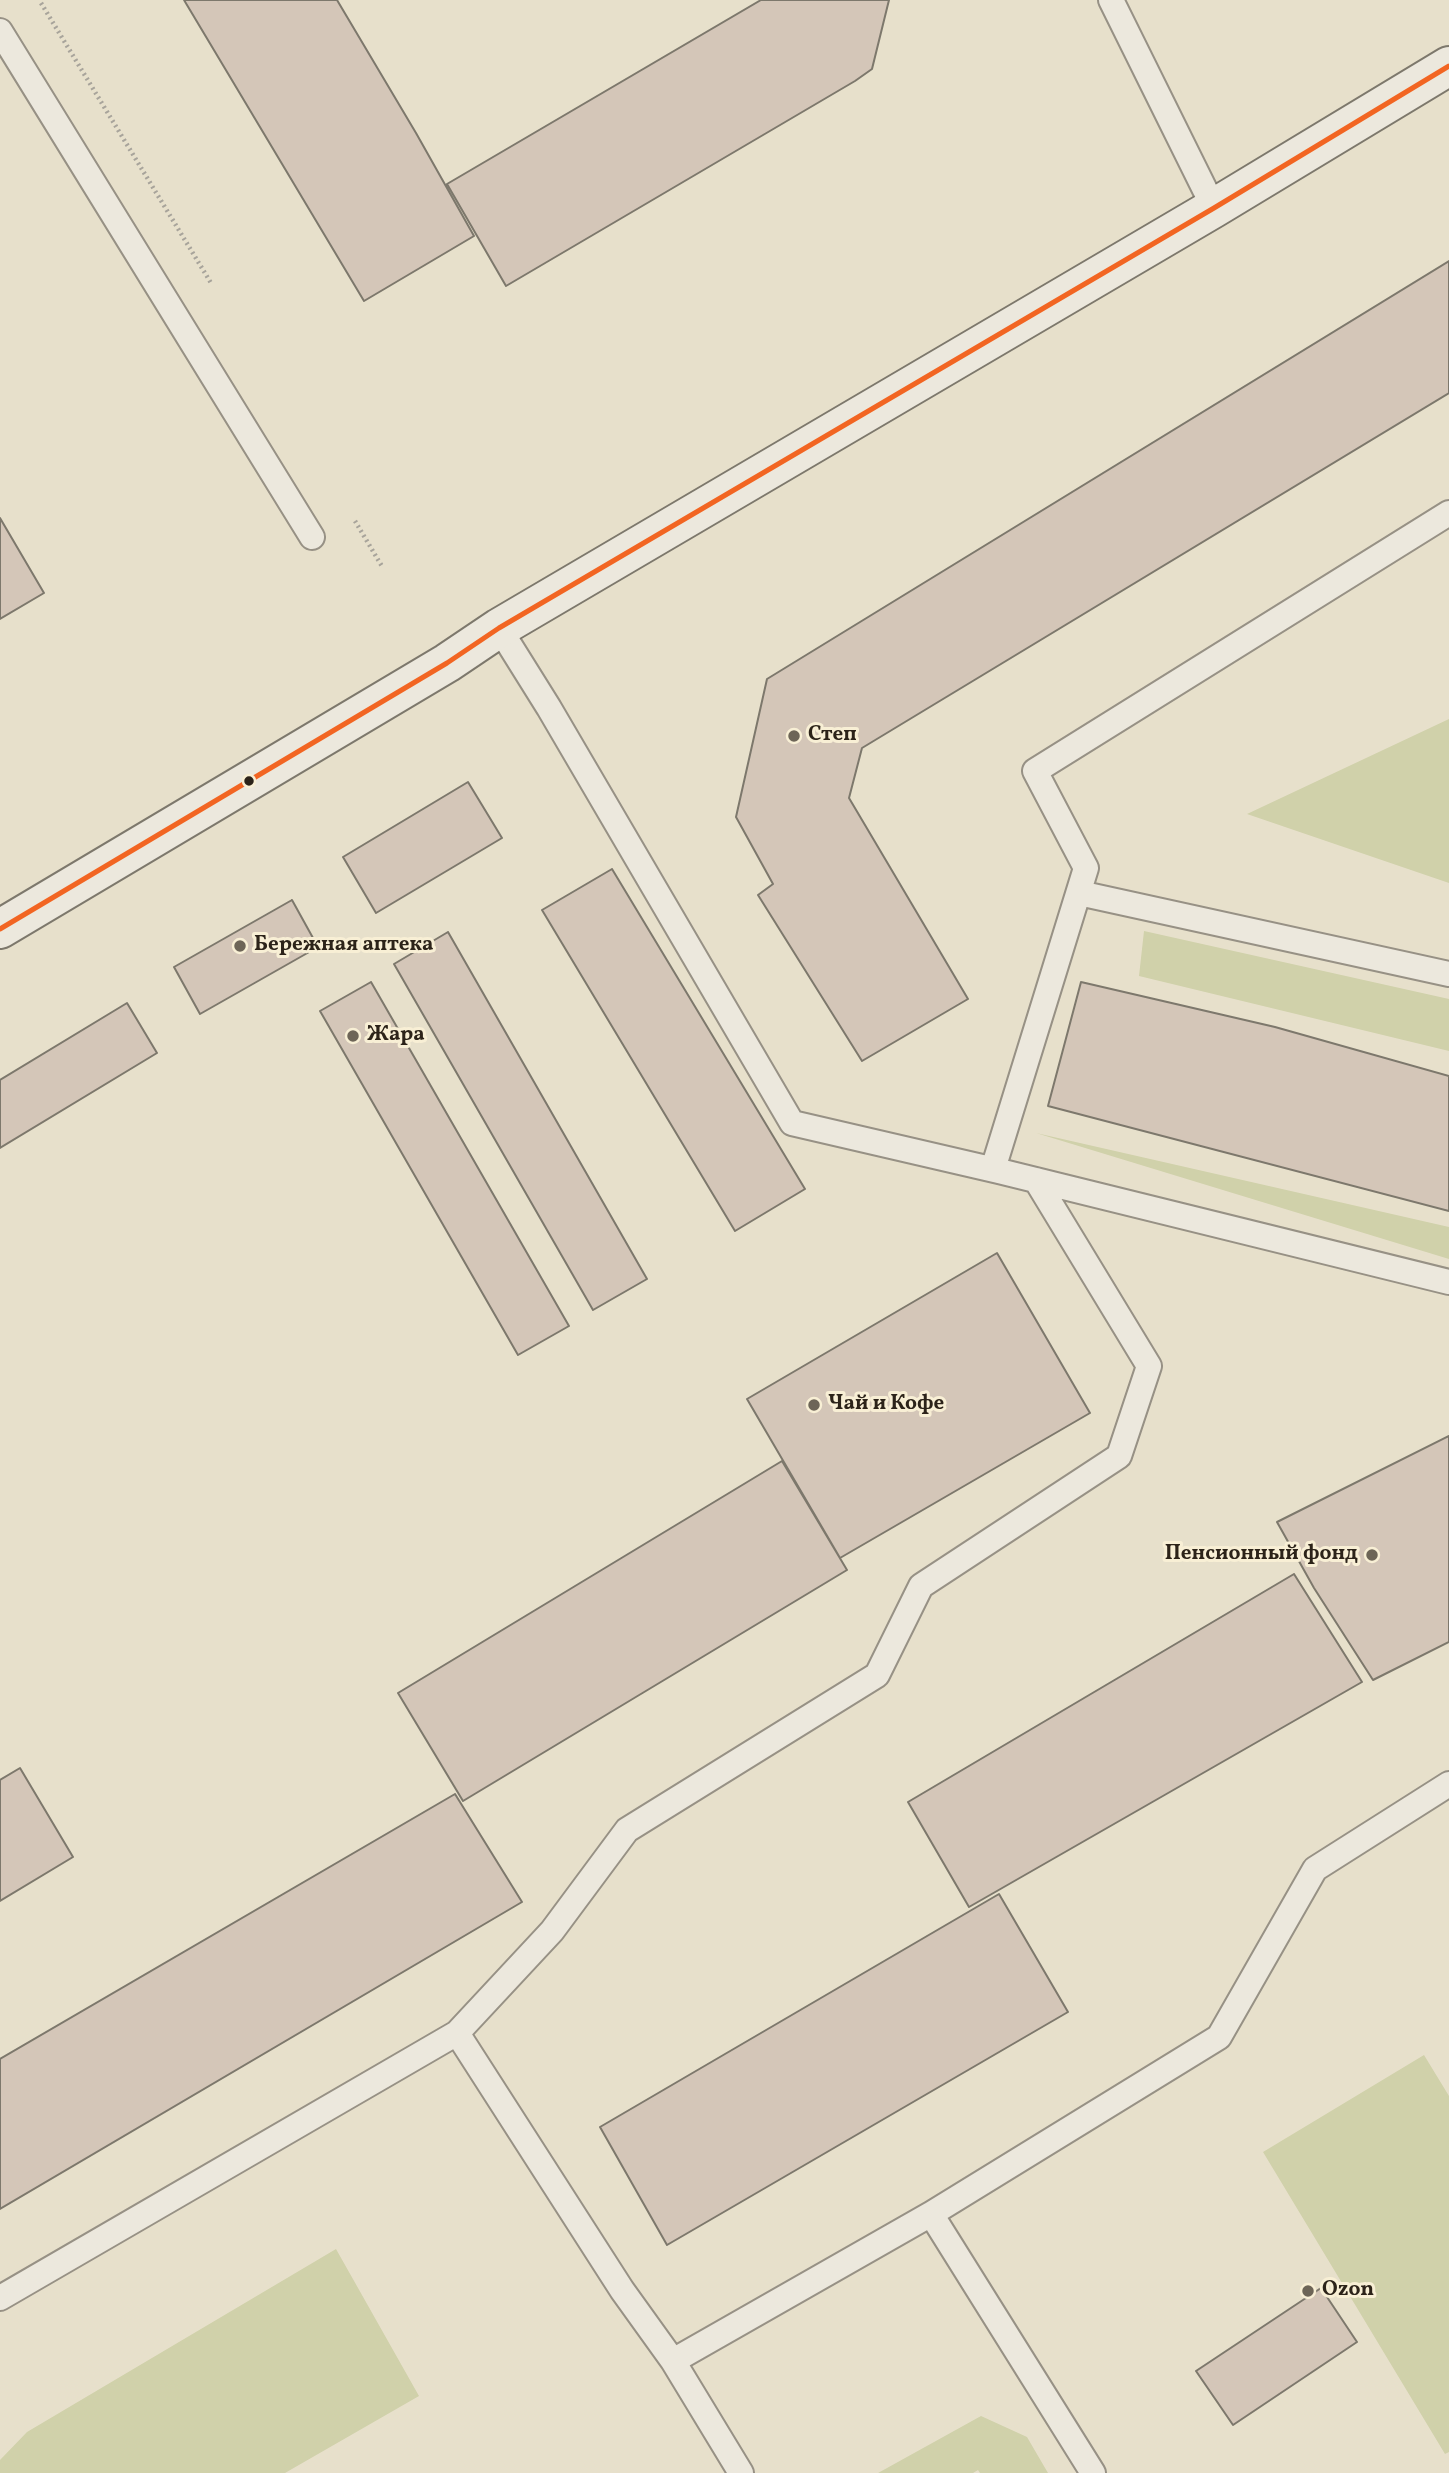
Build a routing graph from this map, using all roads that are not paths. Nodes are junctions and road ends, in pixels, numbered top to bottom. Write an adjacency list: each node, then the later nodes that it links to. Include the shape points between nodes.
1 (1111, 0): 4 (lane)
2 (0, 31): 6 (lane)
3 (1449, 65): 4 (main road)
4 (1214, 208): 7 (main road)
5 (1449, 513): 8 (lane, via 1035,771 1086,868)
6 (312, 537)
7 (499, 628): 9 (main road); 11 (lane, via 792,1123)
8 (1079, 893): 10 (lane); 11 (lane, via 993,1169)
9 (0, 929)
10 (1449, 974)
11 (999, 1171): 12 (lane)
12 (1036, 1180): 13 (lane); 15 (lane, via 1149,1366 1119,1457 921,1586 877,1675 627,1830 552,1931)
13 (1449, 1282)
14 (1449, 1784): 16 (lane, via 1315,1868 1219,2037)
15 (457, 2033): 17 (lane); 18 (lane, via 622,2290)
16 (931, 2214): 18 (lane); 20 (lane)
17 (0, 2298)
18 (673, 2361): 19 (lane)
19 (741, 2473)
20 (1093, 2473)

